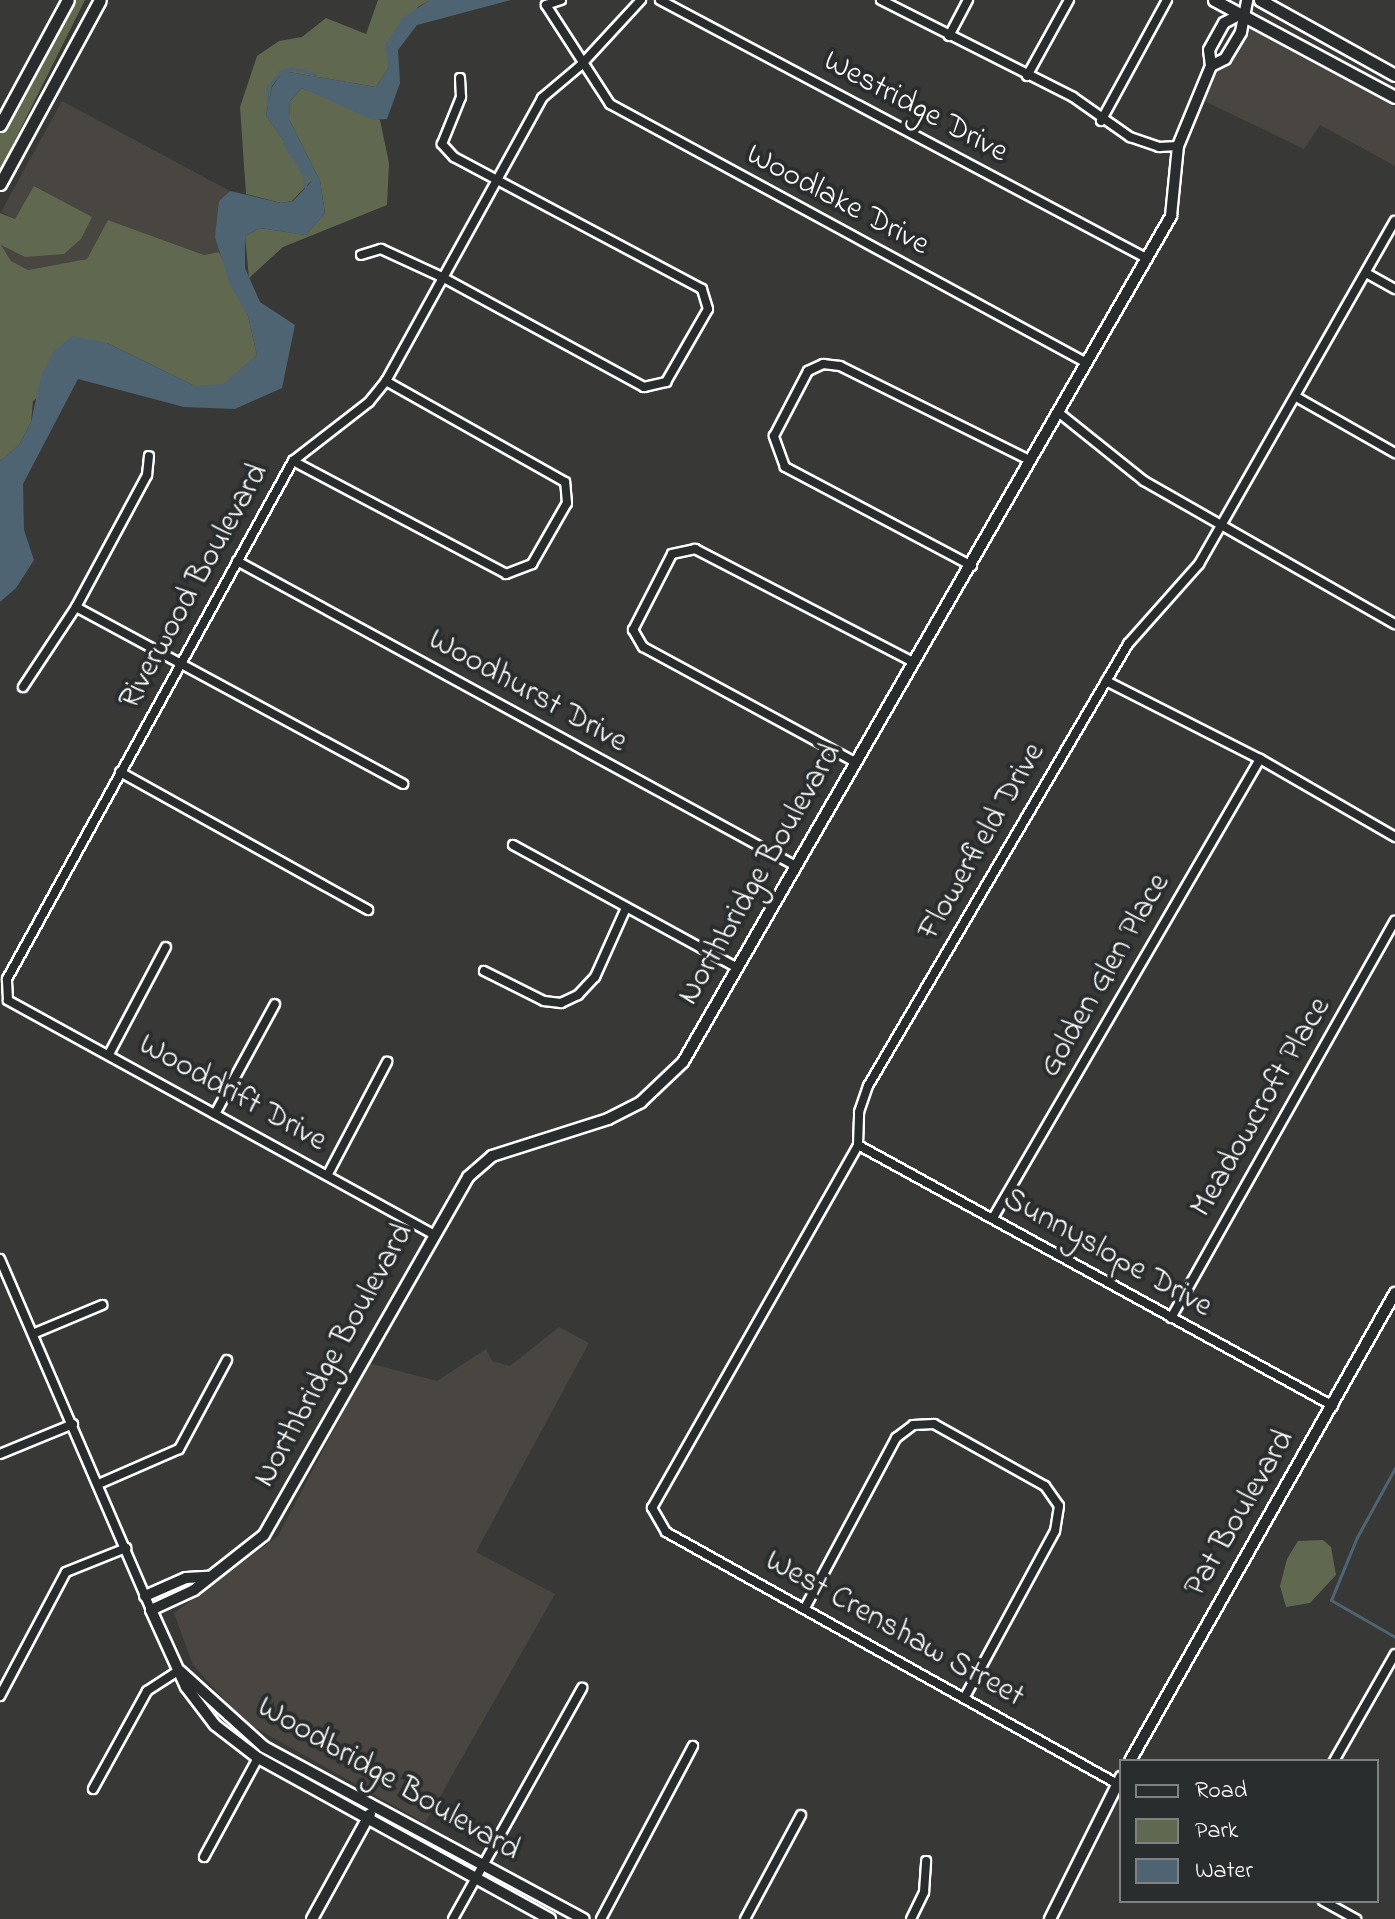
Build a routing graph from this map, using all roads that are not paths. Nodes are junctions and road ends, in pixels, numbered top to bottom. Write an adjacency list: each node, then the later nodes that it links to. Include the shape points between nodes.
1 (68, 0): 22 (main road)
2 (100, 0): 25 (main road)
3 (561, 0): 15 (street, Woodlake Drive, via 546,5)
4 (641, 0): 15 (street, Riverwood Boulevard)
5 (660, 0): 28 (street, Westridge Drive)
6 (881, 0): 14 (street)
7 (968, 0): 14 (street)
8 (1069, 0): 18 (street)
9 (1167, 0): 21 (street)
10 (1214, 0): 13 (main road)
11 (1247, 0): 13 (street, Northbridge Boulevard)
12 (1260, 0): 17 (main road)
13 (1240, 14): 16 (street, Northbridge Boulevard, via 1241,32 1225,59); 16 (street, Northbridge Boulevard, via 1224,23 1209,50); 20 (main road)
14 (949, 36): 18 (street)
15 (580, 66): 24 (street, Riverwood Boulevard, via 542,98); 32 (street, Woodlake Drive, via 610,104)
16 (1211, 66): 23 (street, Northbridge Boulevard)
17 (1395, 75)
18 (1027, 76): 21 (street, via 1073,97)
19 (460, 78): 24 (street, via 461,97 442,144 454,157)
20 (1394, 96)
21 (1101, 121): 23 (street, via 1159,147)
22 (0, 125)
23 (1178, 146): 28 (street, Northbridge Boulevard, via 1171,216)
24 (496, 179): 30 (street, Riverwood Boulevard); 30 (street, via 702,289 708,309 666,382 644,387)
25 (0, 184)
26 (1395, 221): 29 (street, Flowerfield Drive)
27 (361, 255): 30 (street, via 381,249)
28 (1148, 259): 32 (street, Northbridge Boulevard)
29 (1366, 273): 31 (street); 34 (street, Flowerfield Drive)
30 (442, 277): 33 (street, Riverwood Boulevard)
31 (1395, 289)
32 (1085, 362): 35 (street, Northbridge Boulevard)
33 (386, 381): 39 (street, Riverwood Boulevard, via 369,402); 39 (street, via 565,482 567,503 532,564 506,574)
34 (1298, 398): 36 (street); 40 (street, Flowerfield Drive)
35 (1058, 412): 38 (street, Northbridge Boulevard); 40 (street, via 1144,481)
36 (1395, 453)
37 (149, 456): 43 (street, via 147,475)
38 (1029, 460): 42 (street, Northbridge Boulevard); 42 (street, via 840,366 823,364 808,371 774,436 785,467)
39 (293, 461): 41 (street, Riverwood Boulevard)
40 (1220, 525): 44 (street); 47 (street, Flowerfield Drive, via 1199,564 1128,644)
41 (237, 561): 46 (street, Riverwood Boulevard); 55 (street, Woodhurst Drive)
42 (972, 567): 45 (street, Northbridge Boulevard)
43 (76, 607): 46 (street); 48 (street)
44 (1395, 624)
45 (913, 662): 50 (street, Northbridge Boulevard); 50 (street, via 695,549 672,554 633,630 643,647)
46 (179, 663): 51 (street, Riverwood Boulevard); 52 (street)
47 (1106, 681): 49 (street); 67 (street, Flowerfield Drive, via 868,1086 859,1112)
48 (23, 687)
49 (1260, 759): 53 (street); 69 (street, Golden Glen Place)
50 (855, 762): 55 (street, Northbridge Boulevard)
51 (120, 772): 57 (street); 62 (street, Riverwood Boulevard, via 7,979)
52 (403, 784)
53 (1395, 837)
54 (513, 845): 56 (street)
55 (794, 865): 60 (street, Northbridge Boulevard)
56 (626, 908): 60 (street); 61 (street, via 595,977 561,1003 544,1001)
57 (368, 910)
58 (1395, 921): 74 (street, Meadowcroft Place)
59 (166, 947): 64 (street)
60 (738, 968): 70 (street, Northbridge Boulevard, via 683,1062 663,1084 608,1119 492,1156 468,1177)
61 (484, 971)
62 (8, 1000): 64 (street, Wooddrift Drive)
63 (275, 1004): 66 (street)
64 (109, 1054): 66 (street, Wooddrift Drive)
65 (387, 1062): 68 (street)
66 (215, 1114): 68 (street, Wooddrift Drive)
67 (858, 1145): 69 (street, Sunnyslope Drive); 81 (street, Flowerfield Drive)
68 (328, 1174): 70 (street, Wooddrift Drive)
69 (993, 1218): 74 (street, Sunnyslope Drive)
70 (431, 1233): 83 (street, Northbridge Boulevard, via 277,1516 243,1556)
71 (0, 1259): 75 (street, Woodbridge Boulevard)
72 (1395, 1293): 77 (street, Pat Boulevard)
73 (102, 1305): 75 (street)
74 (1171, 1318): 77 (street, Sunnyslope Drive)
75 (35, 1333): 78 (street, Woodbridge Boulevard)
76 (227, 1360): 80 (street, via 179,1449)
77 (1333, 1406): 94 (street, Pat Boulevard)
78 (73, 1424): 79 (street); 80 (street, Woodbridge Boulevard)
79 (0, 1454)
80 (101, 1483): 82 (street, Woodbridge Boulevard)
81 (652, 1508): 85 (street, West Crenshaw Street, via 666,1532)
82 (126, 1548): 84 (street, Woodbridge Boulevard); 90 (street, via 66,1572)
83 (208, 1577): 84 (street, Northbridge Boulevard, via 186,1578); 86 (street, Northbridge Boulevard, via 194,1590)
84 (145, 1596): 86 (street, Woodbridge Boulevard)
85 (806, 1606): 91 (street, West Crenshaw Street); 91 (street, via 896,1438 913,1425 934,1424 1045,1486 1059,1506 1055,1531)
86 (151, 1610): 88 (street, Woodbridge Boulevard)
87 (1395, 1654): 95 (street)
88 (179, 1670): 93 (street, Woodbridge Boulevard, via 215,1725); 98 (street, via 147,1691); 99 (street, Woodbridge Boulevard, via 264,1747)
89 (582, 1688): 104 (street)
90 (0, 1696)
91 (965, 1697): 96 (street, West Crenshaw Street)
92 (693, 1746): 111 (street)
93 (258, 1758): 101 (street, Woodbridge Boulevard); 102 (street)
94 (1131, 1759)
95 (1335, 1759)
96 (1119, 1782)
97 (1119, 1785): 114 (street)
98 (93, 1789)
99 (375, 1806): 101 (street); 104 (street, Woodbridge Boulevard)
100 (801, 1815): 112 (street)
101 (367, 1818): 105 (street, Woodbridge Boulevard); 107 (street)
102 (204, 1857)
103 (926, 1861): 113 (street, via 924,1892)
104 (484, 1865): 105 (street); 110 (street, Woodbridge Boulevard)
105 (477, 1878): 108 (street); 109 (street, Woodbridge Boulevard)
106 (1327, 1903): 115 (street)
107 (312, 1919)
108 (453, 1919)
109 (550, 1919)
110 (584, 1919)
111 (601, 1919)
112 (745, 1919)
113 (911, 1919)
114 (1050, 1919)
115 (1356, 1919)

